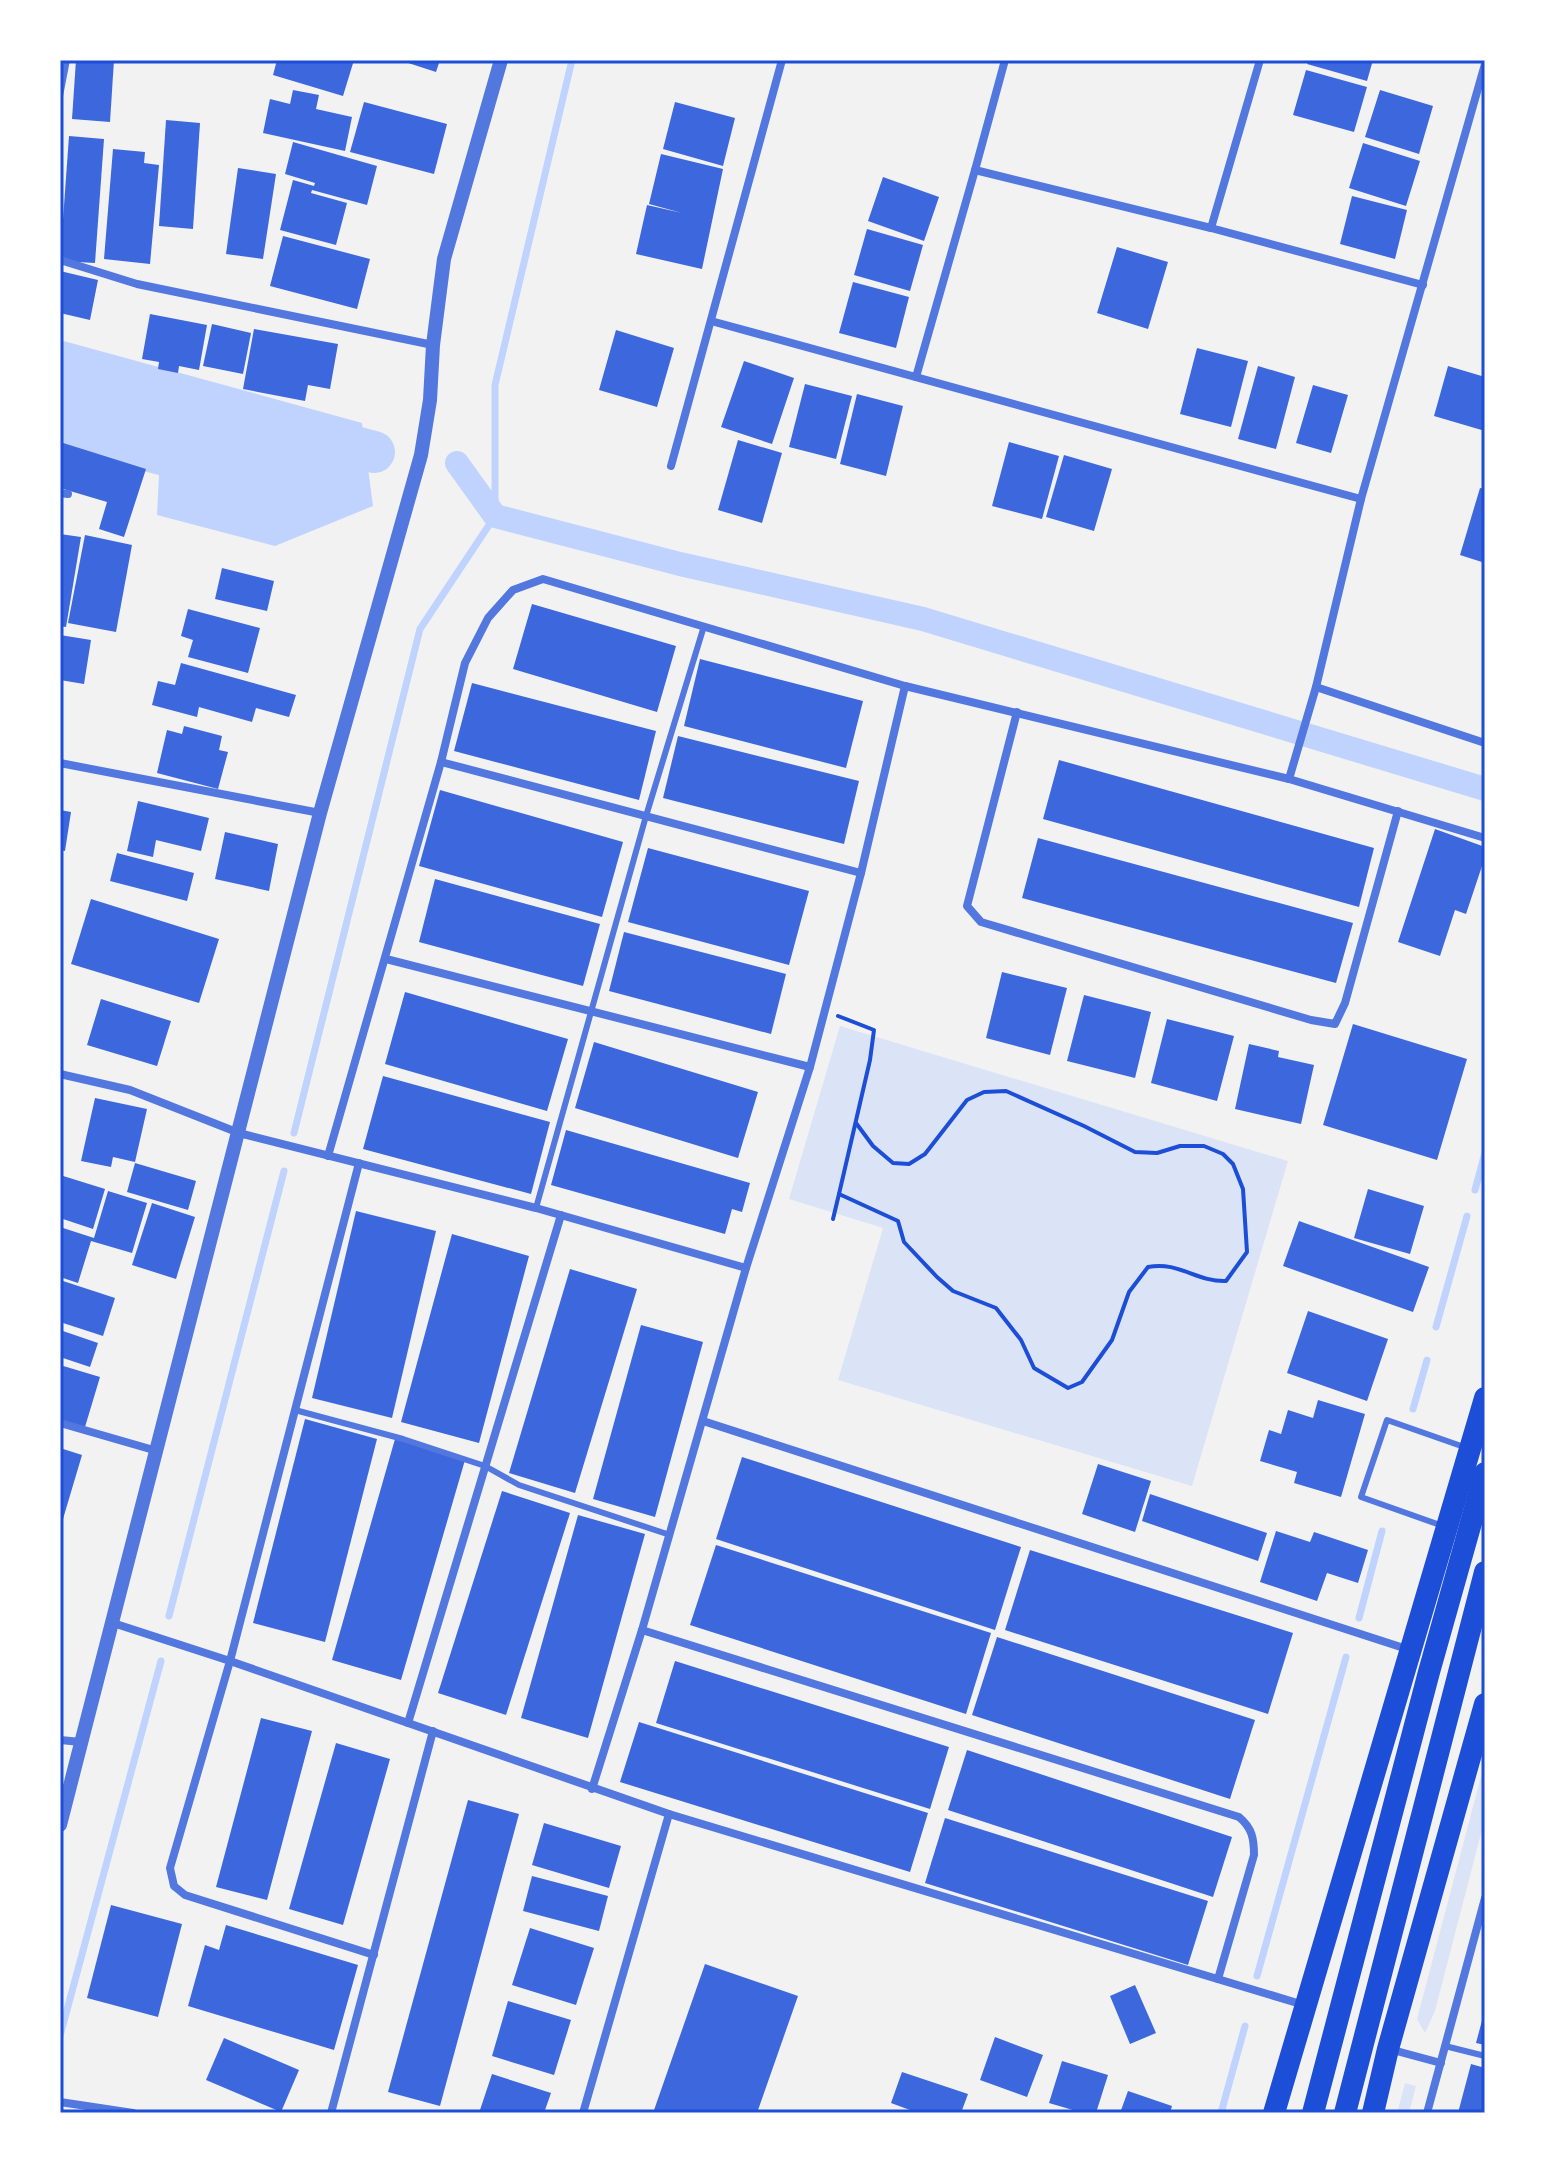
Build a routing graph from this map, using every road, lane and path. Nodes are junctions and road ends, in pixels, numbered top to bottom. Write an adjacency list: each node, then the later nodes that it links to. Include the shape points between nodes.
1 (67, 60): 7 (lane)
2 (501, 60): 13 (street, via 444,259)
3 (782, 60): 12 (street)
4 (1005, 60): 8 (street)
5 (1260, 60): 9 (street)
6 (1485, 64): 11 (street)
7 (60, 96)
8 (975, 170): 9 (street); 14 (street)
9 (1211, 228): 11 (street)
10 (60, 260): 13 (street, via 137,284)
11 (1423, 285): 16 (street)
12 (711, 321): 14 (street); 15 (street)
13 (433, 345): 26 (street, via 421,455)
14 (916, 377): 16 (street)
15 (671, 466)
16 (1361, 499): 19 (street)
17 (704, 626): 18 (street); 22 (street, via 543,579 513,590 488,618 465,663); 27 (lane)
18 (905, 686): 20 (street); 29 (street)
19 (1316, 687): 21 (street); 24 (street)
20 (1017, 712): 24 (street); 25 (street, via 967,906 981,922 1311,1020 1335,1024 1345,1003)
21 (1485, 743)
22 (441, 762): 27 (street); 30 (street)
23 (60, 763): 26 (street)
24 (1289, 779): 25 (street)
25 (1398, 811): 28 (street)
26 (320, 813): 36 (street)
27 (646, 816): 29 (street); 31 (lane)
28 (1485, 838)
29 (861, 873): 32 (street)
30 (386, 959): 31 (street); 37 (street)
31 (591, 1011): 33 (street); 40 (lane)
32 (825, 1011): 33 (street); 35 (path, via 874,1030)
33 (810, 1067): 43 (street)
34 (60, 1074): 36 (street, via 130,1090)
35 (856, 1123): 39 (path); 39 (path, via 893,1163 909,1164 925,1154 967,1100 1006,1091 1135,1152 1204,1146 1233,1164 1243,1189 1247,1252 1226,1281 1209,1282 1164,1264 1148,1267 1129,1292 1112,1340 1082,1382 1068,1388 1034,1368 996,1308 953,1291 937,1277 904,1242 898,1221)
36 (239, 1133): 37 (street); 49 (street)
37 (328, 1156): 38 (street)
38 (359, 1163): 40 (street); 45 (street)
39 (839, 1194): 42 (path)
40 (536, 1208): 41 (street)
41 (561, 1215): 43 (street); 50 (street)
42 (833, 1219)
43 (746, 1268): 46 (street)
44 (1485, 1398): 48 (highway)
45 (295, 1410): 50 (lane); 58 (street)
46 (703, 1421): 53 (street); 57 (street)
47 (60, 1423): 49 (street)
48 (1469, 1449): 52 (highway); 52 (lane, via 1387,1420 1361,1497)
49 (157, 1452): 55 (street)
50 (485, 1466): 53 (lane, via 519,1485); 60 (street)
51 (1485, 1473): 81 (highway)
52 (1447, 1527): 57 (highway)
53 (670, 1535): 56 (street)
54 (1485, 1572): 82 (highway)
55 (113, 1623): 58 (street); 63 (street)
56 (642, 1630): 64 (street); 69 (street, via 1239,1817 1249,1825 1254,1855)
57 (1411, 1650): 70 (highway)
58 (230, 1661): 60 (street); 68 (street, via 170,1868 174,1886 185,1895)
59 (1485, 1704): 72 (highway)
60 (408, 1723): 61 (street)
61 (433, 1731): 64 (street); 68 (street)
62 (60, 1740): 63 (street)
63 (81, 1742): 66 (street)
64 (592, 1789): 65 (street)
65 (669, 1814): 69 (street); 79 (street)
66 (60, 1825)
67 (1485, 1898): 71 (street)
68 (374, 1955): 78 (street)
69 (1218, 1979): 70 (street)
70 (1304, 2006): 80 (highway)
71 (1445, 2046): 73 (lane); 74 (street)
72 (1388, 2049): 74 (street); 83 (highway)
73 (1485, 2056)
74 (1441, 2063): 84 (street)
75 (60, 2102): 76 (street)
76 (102, 2111): 77 (street)
77 (133, 2113)
78 (331, 2113)
79 (583, 2113)
80 (1274, 2113)
81 (1313, 2113)
82 (1345, 2113)
83 (1373, 2113)
84 (1427, 2113)

